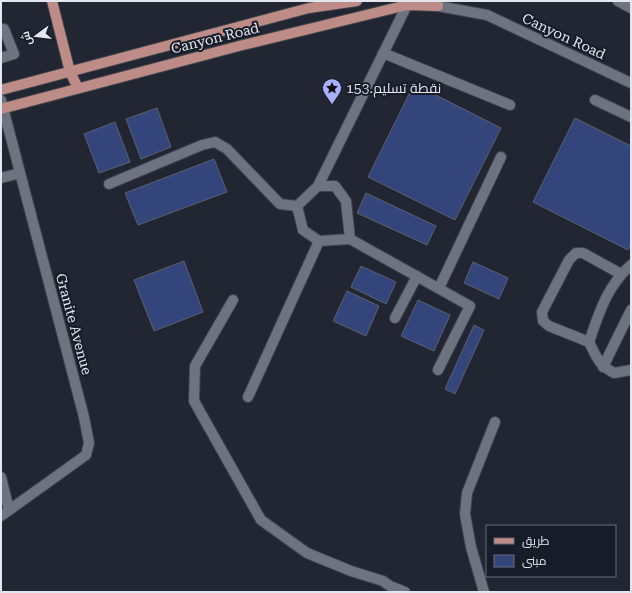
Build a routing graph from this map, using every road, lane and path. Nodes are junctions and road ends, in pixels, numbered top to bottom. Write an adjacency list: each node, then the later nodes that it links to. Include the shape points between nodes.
1 (52, 1): 11 (main road)
2 (357, 1): 11 (main road, Canyon Road, via 309,8)
3 (424, 1): 6 (main road, Canyon Road)
4 (618, 1): 7 (street)
5 (408, 3): 6 (main road, Canyon Road); 9 (street); 13 (main road, Canyon Road)
6 (438, 6): 12 (street, Canyon Road, via 487,15)
7 (631, 8)
8 (1, 30): 10 (street, via 4,29 14,54)
9 (383, 53): 16 (street); 23 (street)
10 (1, 58)
11 (70, 72): 13 (main road); 14 (main road, Canyon Road)
12 (631, 83)
13 (78, 88): 17 (main road, Canyon Road)
14 (1, 90)
15 (595, 100): 18 (street)
16 (510, 105)
17 (2, 106): 20 (street, Granite Avenue)
18 (630, 115)
19 (501, 157): 30 (street)
20 (20, 173): 21 (street); 41 (street, Granite Avenue, via 90,443 86,455)
21 (1, 178)
22 (109, 184): 24 (street, via 215,142 227,149 280,204)
23 (318, 186): 24 (street); 25 (street, via 335,186 346,201)
24 (298, 206): 26 (street, via 303,230)
25 (350, 239): 26 (street); 29 (street)
26 (319, 241): 38 (street)
27 (631, 265): 28 (street)
28 (621, 274): 34 (street, via 602,305); 34 (street, via 583,253 576,253 569,260 542,312 543,321 549,326)
29 (417, 276): 30 (street); 33 (street)
30 (439, 288): 36 (street, via 470,306)
31 (234, 300): 42 (street, via 195,366 194,401 261,520 307,553 383,581)
32 (631, 310): 35 (street)
33 (395, 318)
34 (589, 342): 35 (street)
35 (603, 367): 37 (street, via 614,373)
36 (438, 370)
37 (631, 370)
38 (248, 397)
39 (494, 422): 43 (street, via 467,493 465,514)
40 (1, 477): 41 (street)
41 (5, 513)
42 (405, 592)
43 (484, 592)

